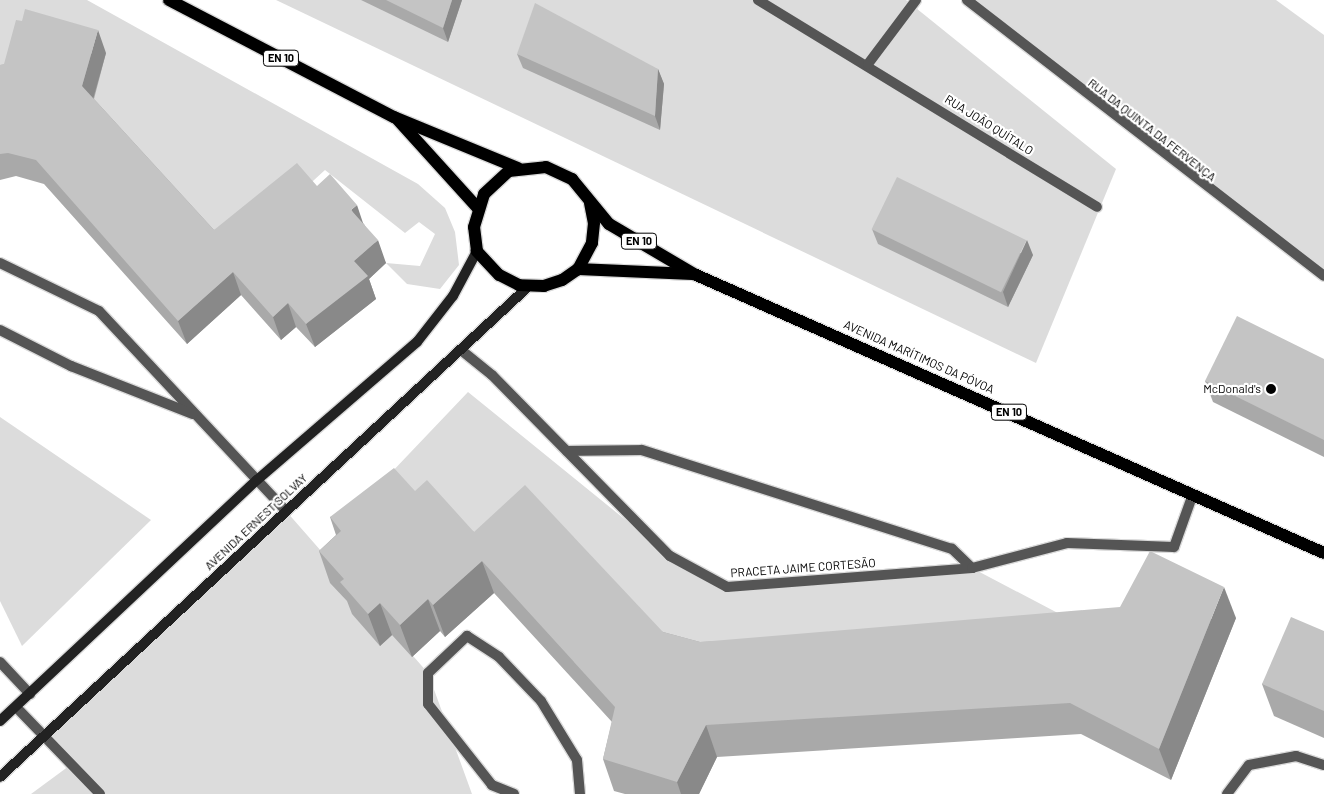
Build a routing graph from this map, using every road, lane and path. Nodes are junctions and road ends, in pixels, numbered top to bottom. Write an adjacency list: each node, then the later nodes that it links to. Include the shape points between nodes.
1 (169, 0): 6 (main road, AVENIDA MARÍTIMOS DA PÓVOA / EN 10)
2 (758, 0): 5 (street, RUA JOÃO QUÍTALO)
3 (916, 0): 5 (street)
4 (967, 0): 15 (street, RUA DA QUINTA DA FERVENÇA)
5 (868, 64): 10 (street, RUA JOÃO QUÍTALO)
6 (394, 116): 7 (main road, AVENIDA MARÍTIMOS DA PÓVOA / EN 10); 9 (main road, AVENIDA MARÍTIMOS DA PÓVOA)
7 (518, 168): 8 (main road, AVENIDA MARÍTIMOS DA PÓVOA, via 546,167 563,173); 9 (main road, AVENIDA MARÍTIMOS DA PÓVOA, via 493,182)
8 (590, 203): 13 (main road, via 594,222 592,243); 14 (main road, AVENIDA MARÍTIMOS DA PÓVOA / EN 10, via 609,224)
9 (477, 207): 11 (main road)
10 (1097, 207)
11 (477, 251): 16 (main road, via 499,275); 21 (street, via 452,296 417,342)
12 (0, 263): 19 (street, via 99,310)
13 (578, 269): 14 (main road, AVENIDA MARÍTIMOS DA PÓVOA); 16 (main road, via 562,280)
14 (694, 274): 22 (main road, AVENIDA MARÍTIMOS DA PÓVOA / EN 10)
15 (1324, 276)
16 (529, 286): 18 (street, AVENIDA ERNEST SOLVAY)
17 (0, 330): 19 (street, via 71,366)
18 (461, 350): 20 (street, PRACETA JAIME CORTESÃO); 23 (street, AVENIDA ERNEST SOLVAY)
19 (196, 415): 21 (street)
20 (567, 451): 25 (street, via 641,450 952,549); 25 (street, PRACETA JAIME CORTESÃO, via 670,556 727,587)
21 (256, 480): 23 (street); 27 (street)
22 (1193, 494): 24 (main road, AVENIDA MARÍTIMOS DA PÓVOA / EN 10); 25 (street, PRACETA JAIME CORTESÃO, via 1174,547 1067,543)
23 (286, 511): 30 (street, AVENIDA ERNEST SOLVAY)
24 (1324, 553)
25 (972, 568)
26 (0, 662): 27 (street)
27 (30, 694): 28 (street)
28 (16, 707): 29 (street); 30 (street)
29 (0, 722)
30 (43, 737): 32 (street, AVENIDA ERNEST SOLVAY); 33 (street)
31 (1324, 765): 36 (street, via 1296,756 1249,765)
32 (0, 777)
33 (100, 794)
34 (514, 794): 35 (street, via 492,785 428,704 428,673 468,636 499,657 541,700 577,760)
35 (580, 794)
36 (1226, 794)

